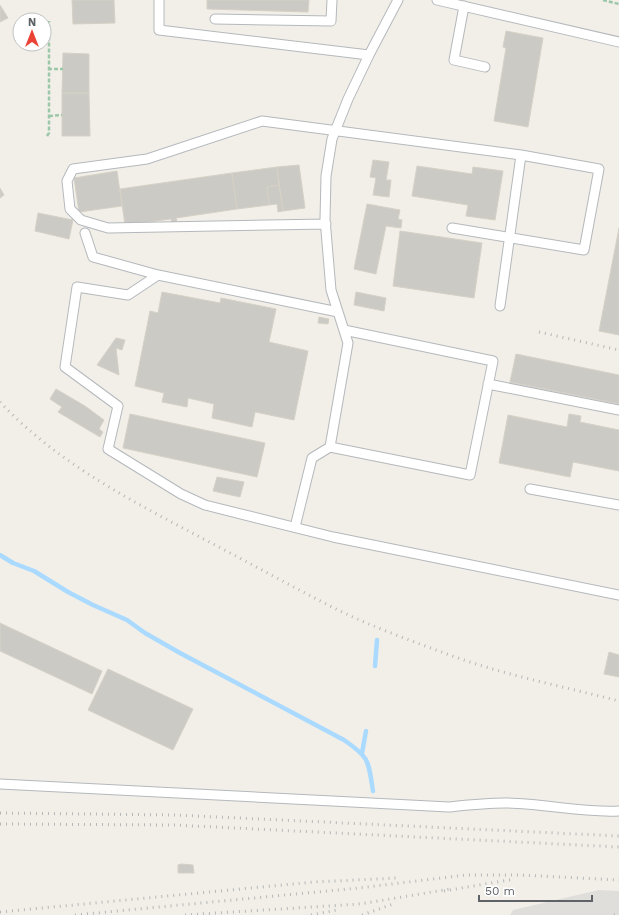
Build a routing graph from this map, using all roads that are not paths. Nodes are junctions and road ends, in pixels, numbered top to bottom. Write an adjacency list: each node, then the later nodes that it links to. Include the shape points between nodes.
1 (159, 0): 8 (lane, via 159,30)
2 (332, 0): 6 (lane, via 331,21)
3 (398, 0): 8 (lane)
4 (437, 0): 5 (lane)
5 (464, 6): 7 (lane); 9 (lane, via 454,60)
6 (215, 19)
7 (619, 42)
8 (369, 55): 10 (lane)
9 (485, 67)
10 (336, 129): 11 (lane); 12 (lane, via 326,176); 12 (lane, via 262,121 147,159 73,169 67,181 70,209 81,220 108,228)
11 (521, 155): 15 (lane); 15 (lane, via 599,169 584,250)
12 (326, 224): 18 (lane, via 331,290)
13 (452, 228): 15 (lane)
14 (85, 233): 16 (lane, via 93,257)
15 (510, 238): 17 (lane)
16 (158, 275): 18 (lane); 25 (lane, via 128,295 77,287 65,367 118,406 108,449 181,494 205,505)
17 (500, 306)
18 (338, 312): 19 (lane)
19 (344, 330): 20 (lane, via 493,361); 22 (lane, via 348,343)
20 (488, 384): 21 (lane); 22 (lane, via 470,475)
21 (619, 410)
22 (330, 447): 25 (lane, via 312,458)
23 (530, 489): 24 (lane)
24 (619, 506)
25 (295, 527): 26 (lane, via 341,539)
26 (619, 595)
27 (0, 784): 28 (lane, via 449,807 506,803 595,812)
28 (619, 811)

